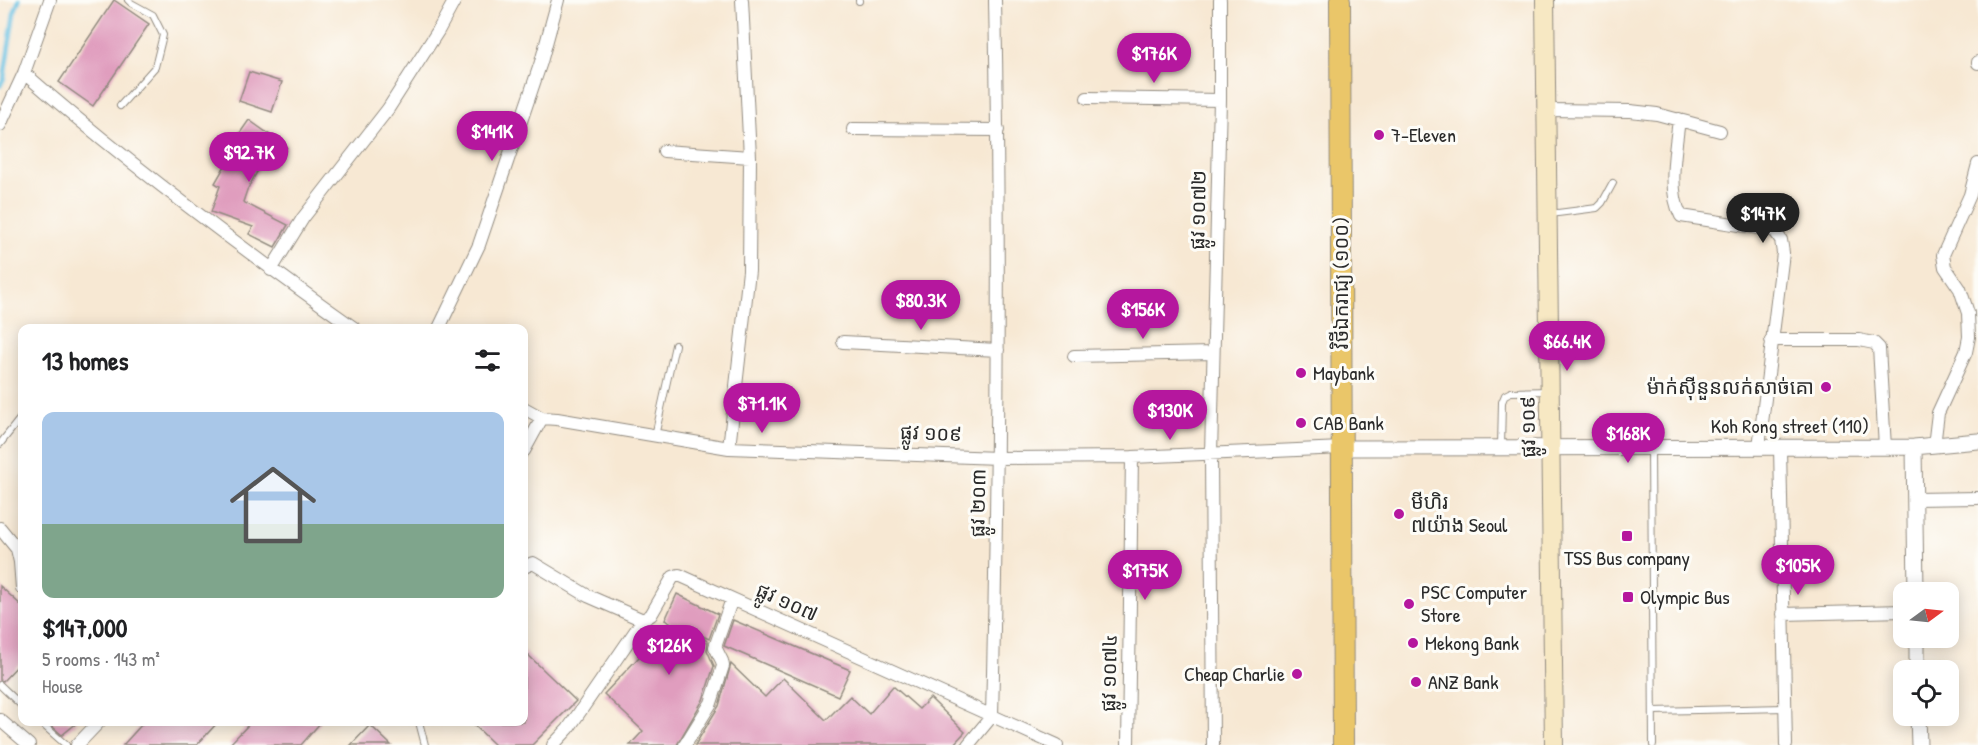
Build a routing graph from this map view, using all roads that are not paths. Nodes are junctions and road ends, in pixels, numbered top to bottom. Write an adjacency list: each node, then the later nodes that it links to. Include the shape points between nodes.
1 (50, 0): 10 (street)
2 (128, 0): 13 (lane, via 153,15 163,35 154,67)
3 (455, 0): 25 (street, via 388,109 303,218)
4 (558, 0): 27 (street, via 479,245)
5 (742, 0): 21 (street)
6 (995, 0): 18 (street, ផ្លូវ ២០៣)
7 (1220, 0): 12 (street, ផ្លូវ ១០៧២)
8 (1340, 0): 48 (main road, វិថីឯករាជ្យ (១០០))
9 (1545, 0): 14 (main road, ផ្លូវ ១០៩)
10 (24, 73): 16 (street); 25 (street, via 91,132)
11 (1087, 98): 12 (street)
12 (1220, 100): 32 (street, ផ្លូវ ១០៧២)
13 (120, 106)
14 (1546, 110): 15 (street, via 1630,111); 24 (main road, ផ្លូវ ១០៩)
15 (1678, 119): 19 (street); 28 (street, via 1673,187 1681,216 1774,231 1781,240 1782,261)
16 (0, 126)
17 (853, 129): 18 (street)
18 (998, 130): 31 (street, ផ្លូវ ២០៣)
19 (1720, 132)
20 (664, 151): 21 (street)
21 (750, 158): 47 (street, via 749,271)
22 (1978, 164): 42 (street, via 1970,195 1943,255 1968,314 1969,337 1938,413)
23 (1613, 183): 24 (lane, via 1596,208)
24 (1548, 214): 34 (main road, ផ្លូវ ១០៩)
25 (271, 270): 26 (street)
26 (348, 324)
27 (441, 324)
28 (1771, 340): 43 (street); 45 (street, via 1874,343 1879,348)
29 (843, 342): 31 (street)
30 (675, 345): 38 (lane)
31 (998, 350): 54 (street, ផ្លូវ ២០៣)
32 (1213, 353): 33 (street); 52 (street, ផ្លូវ ១០៧២)
33 (1074, 356)
34 (1550, 391): 49 (lane, via 1505,395); 50 (main road, ផ្លូវ ១០៩)
35 (528, 410): 36 (street, ផ្លូវ ១០៩)
36 (542, 418): 38 (street, ផ្លូវ ១០៩); 41 (street)
37 (18, 421): 40 (lane)
38 (655, 436): 47 (street, ផ្លូវ ១០៩)
39 (1978, 441): 42 (street, Koh Rong street (110))
40 (0, 444)
41 (528, 444)
42 (1934, 446): 46 (street, Koh Rong street (110))
43 (1759, 447): 44 (street, Koh Rong street (110)); 51 (street, Koh Rong street (110))
44 (1780, 447): 45 (street, Koh Rong street (110)); 63 (street)
45 (1885, 447): 46 (street, Koh Rong street (110))
46 (1914, 447): 56 (street)
47 (729, 448): 54 (street, ផ្លូវ ១០៩)
48 (1342, 448): 49 (street, Koh Rong street (110)); 52 (street, ផ្លូវ ១០៩); 85 (main road, វិថីឯករាជ្យ (១០០))
49 (1502, 448): 50 (street, Koh Rong street (110))
50 (1550, 448): 51 (street, Koh Rong street (110)); 86 (main road, ផ្លូវ ១០៩)
51 (1651, 448): 68 (lane)
52 (1211, 454): 53 (street, ផ្លូវ ១០៩); 84 (street, ផ្លូវ ១០៧២)
53 (1132, 457): 54 (street, ផ្លូវ ១០៩); 83 (street, ផ្លូវ ១០៧៤)
54 (998, 458): 69 (street, ផ្លូវ ២០៣)
55 (1978, 498): 56 (street)
56 (1915, 499): 60 (street)
57 (0, 528): 58 (street)
58 (18, 553)
59 (528, 565): 64 (street, via 533,563 588,596)
60 (1916, 582)
61 (732, 599): 64 (street, ផ្លូវ ១០៧, via 675,575 651,615); 69 (street, ផ្លូវ ១០៧); 80 (street, via 715,647 723,666 711,703)
62 (1893, 611): 63 (street)
63 (1783, 614): 67 (street)
64 (643, 621): 79 (street)
65 (0, 685): 66 (lane)
66 (18, 702)
67 (1785, 708): 68 (lane); 88 (street)
68 (1653, 711): 87 (lane)
69 (992, 716): 81 (street); 82 (street, ផ្លូវ ១០៧)
70 (0, 720): 75 (street)
71 (45, 726): 76 (lane)
72 (95, 726): 77 (street)
73 (420, 726): 78 (lane)
74 (1918, 726): 89 (street)
75 (29, 745)
76 (66, 745)
77 (78, 745)
78 (425, 745)
79 (553, 745)
80 (685, 745)
81 (968, 745)
82 (1057, 745)
83 (1128, 745)
84 (1213, 745)
85 (1343, 745)
86 (1554, 745)
87 (1653, 745)
88 (1786, 745)
89 (1918, 745)

